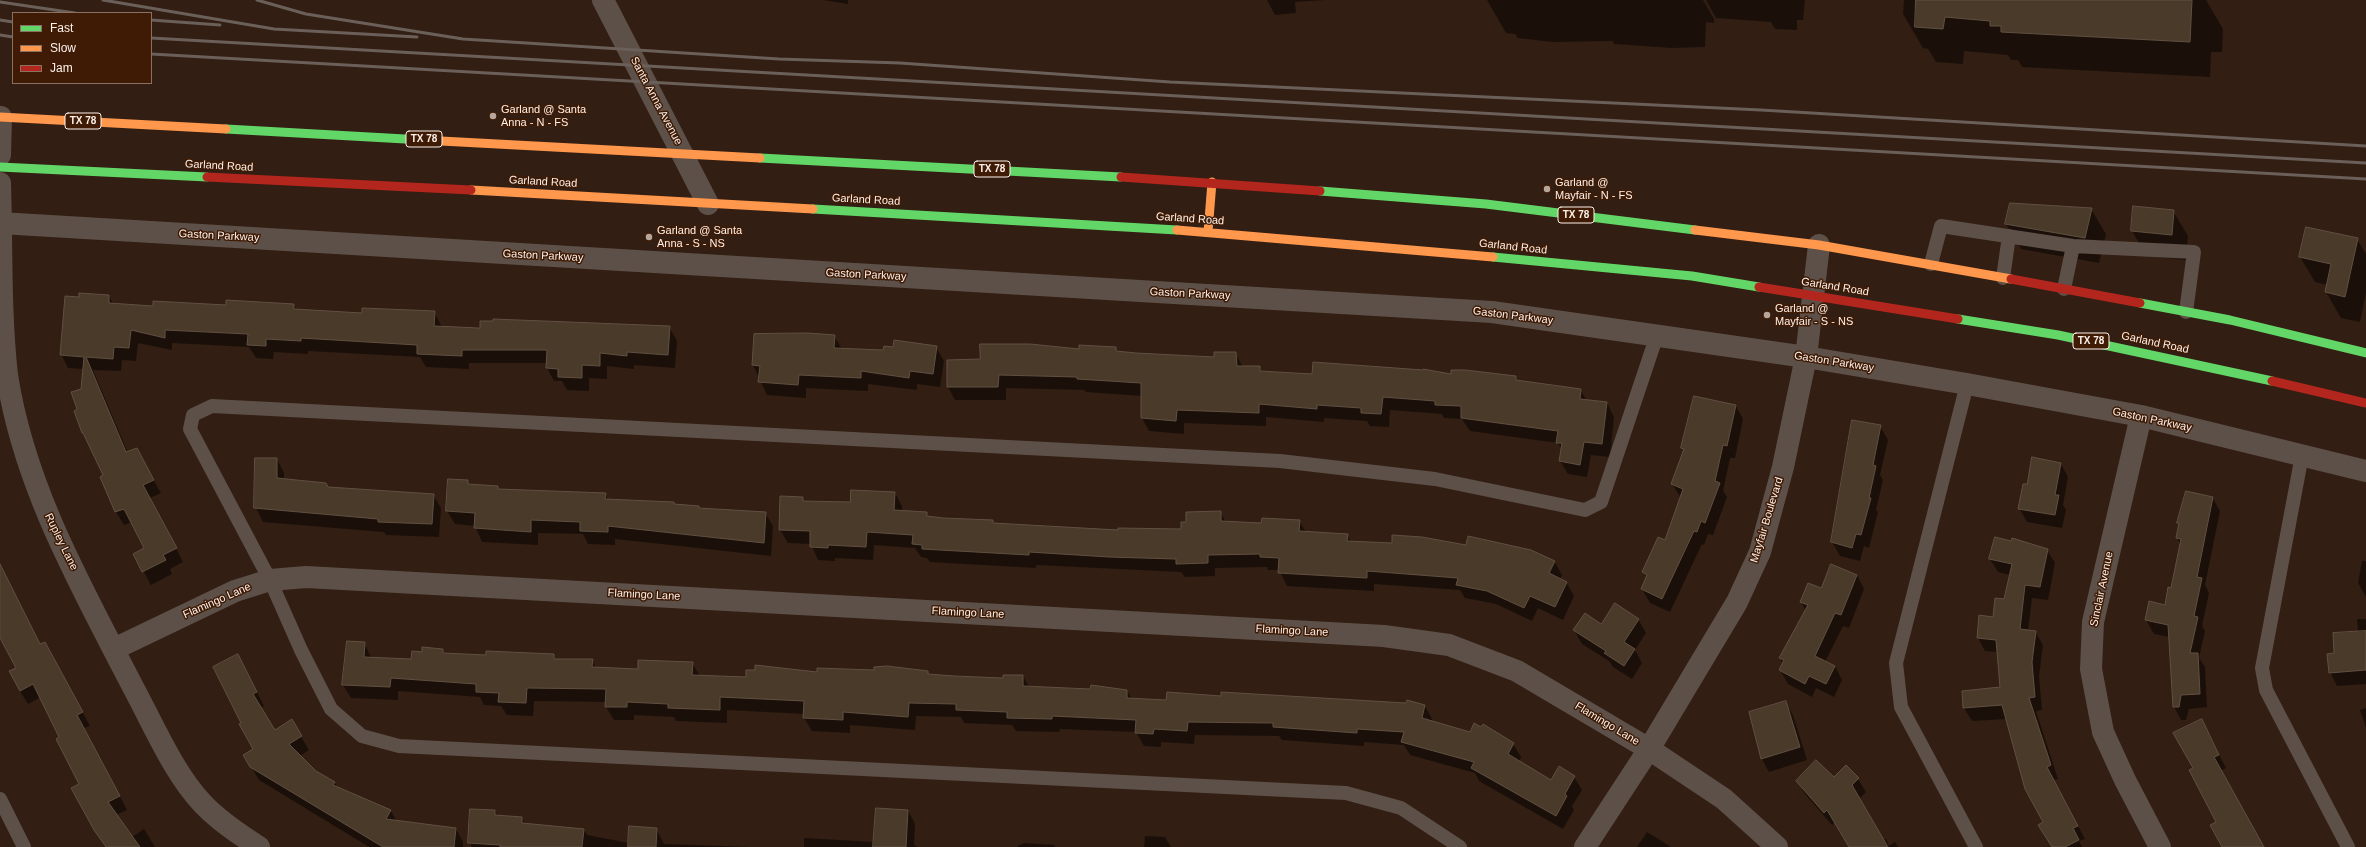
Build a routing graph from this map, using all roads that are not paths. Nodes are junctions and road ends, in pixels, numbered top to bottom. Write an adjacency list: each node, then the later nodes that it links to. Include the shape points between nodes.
1 (603, 0): 3 (street, Santa Anna Avenue)
2 (1, 117): 3 (main road, TX 78); 4 (street)
3 (683, 152): 7 (main road, TX 78); 8 (street, Santa Anna Avenue)
4 (0, 155)
5 (0, 167): 8 (main road, Garland Road / TX 78)
6 (0, 182): 9 (street, Rupley Lane)
7 (1212, 182): 10 (main road); 12 (main road, TX 78, via 1486,204)
8 (708, 204): 10 (main road, Garland Road / TX 78)
9 (0, 224): 19 (street, Gaston Parkway, via 1492,312); 28 (street, Rupley Lane, via 1,314 7,375 20,439 43,504)
10 (1208, 232): 17 (main road, Garland Road / TX 78, via 1692,276)
11 (2009, 236): 13 (lane); 14 (lane, via 1941,226); 15 (lane)
12 (1819, 245): 14 (main road, TX 78); 17 (street, Mayfair Boulevard)
13 (2073, 246): 16 (lane); 18 (lane, via 2194,252)
14 (1931, 264): 15 (main road, TX 78)
15 (2003, 278): 16 (main road, TX 78)
16 (2064, 289): 18 (main road, TX 78)
17 (1812, 296): 21 (street, Mayfair Boulevard); 23 (main road, Garland Road / TX 78, via 2058,335 2223,369)
18 (2186, 312): 20 (main road, TX 78)
19 (1657, 335): 21 (street, Gaston Parkway); 27 (lane, via 1601,502 1585,510 1435,479 1280,461 212,406 193,415 190,429)
20 (2366, 353)
21 (1806, 357): 22 (street, Gaston Parkway); 29 (street, Mayfair Boulevard, via 1783,467 1760,552 1737,602)
22 (1967, 384): 24 (street, Gaston Parkway); 36 (lane, via 1896,663 1901,707)
23 (2366, 403)
24 (2141, 416): 25 (street, Gaston Parkway); 37 (street, Sinclair Avenue, via 2093,622 2091,670 2103,732 2124,780)
25 (2302, 455): 26 (street, Gaston Parkway); 38 (lane, via 2262,668 2266,690)
26 (2366, 471)
27 (270, 580): 28 (street, Flamingo Lane, via 235,591); 29 (street, Flamingo Lane, via 314,577 1384,636 1449,645 1517,671); 33 (lane, via 331,709 362,736 399,746 1346,793 1401,808)
28 (114, 649): 32 (street, Rupley Lane, via 171,760 203,804 239,835)
29 (1649, 748): 34 (street, Mayfair Boulevard); 35 (street, Flamingo Lane, via 1724,799)
30 (0, 799): 31 (lane)
31 (24, 847)
32 (259, 847)
33 (1460, 847)
34 (1585, 847)
35 (1777, 847)
36 (1976, 847)
37 (2160, 847)
38 (2348, 847)

